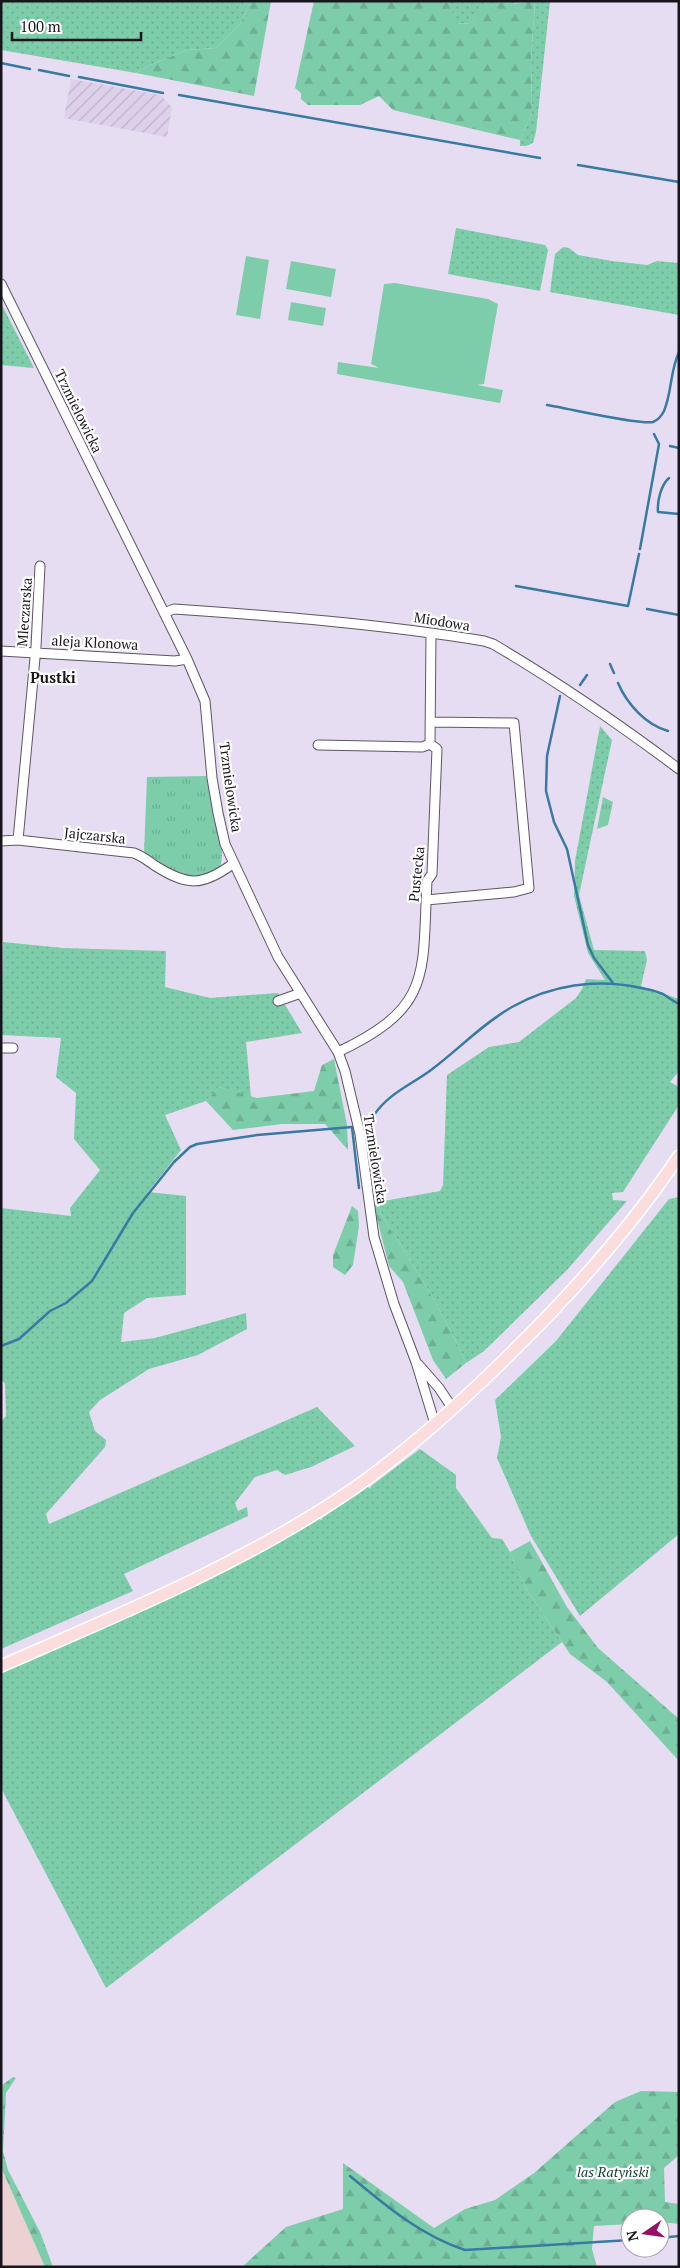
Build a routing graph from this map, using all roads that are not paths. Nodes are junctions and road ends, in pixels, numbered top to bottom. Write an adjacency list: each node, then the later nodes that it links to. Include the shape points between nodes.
1 (1, 284): 3 (street, Trzmielowicka)
2 (40, 566): 6 (street, Mleczarska)
3 (164, 614): 4 (street, Miodowa, via 174,609 280,616); 7 (street, Trzmielowicka)
4 (431, 633): 8 (street, Pustecka); 11 (street, Miodowa, via 493,644 610,718)
5 (1, 651): 6 (street, aleja Klonowa)
6 (35, 653): 7 (street, aleja Klonowa); 12 (street, Mleczarska)
7 (187, 659): 14 (street, Trzmielowicka, via 206,701 218,812 225,844)
8 (430, 722): 9 (street, Pustecka); 15 (street, via 514,723 529,888)
9 (430, 744): 10 (street, via 422,747); 15 (street, Pustecka, via 437,749 432,874 427,881)
10 (318, 745)
11 (679, 769)
12 (18, 840): 13 (street, Jajczarska); 14 (street, Jajczarska, via 134,853 182,880 208,879)
13 (1, 841)
14 (234, 863): 16 (street, Trzmielowicka, via 275,951)
15 (426, 900): 20 (street, Pustecka, via 424,961 418,984 388,1024)
16 (301, 994): 17 (street); 20 (street, Trzmielowicka)
17 (278, 1001)
18 (1, 1048): 19 (street)
19 (13, 1048)
20 (338, 1052): 22 (street, Trzmielowicka, via 360,1134 374,1236 394,1304)
21 (679, 1156): 23 (main road, via 620,1236 564,1300)
22 (416, 1362): 23 (street, Trzmielowicka); 24 (street, Trzmielowicka)
23 (453, 1409): 24 (main road)
24 (436, 1424): 25 (main road, via 353,1488 286,1529 196,1579)
25 (1, 1666)

